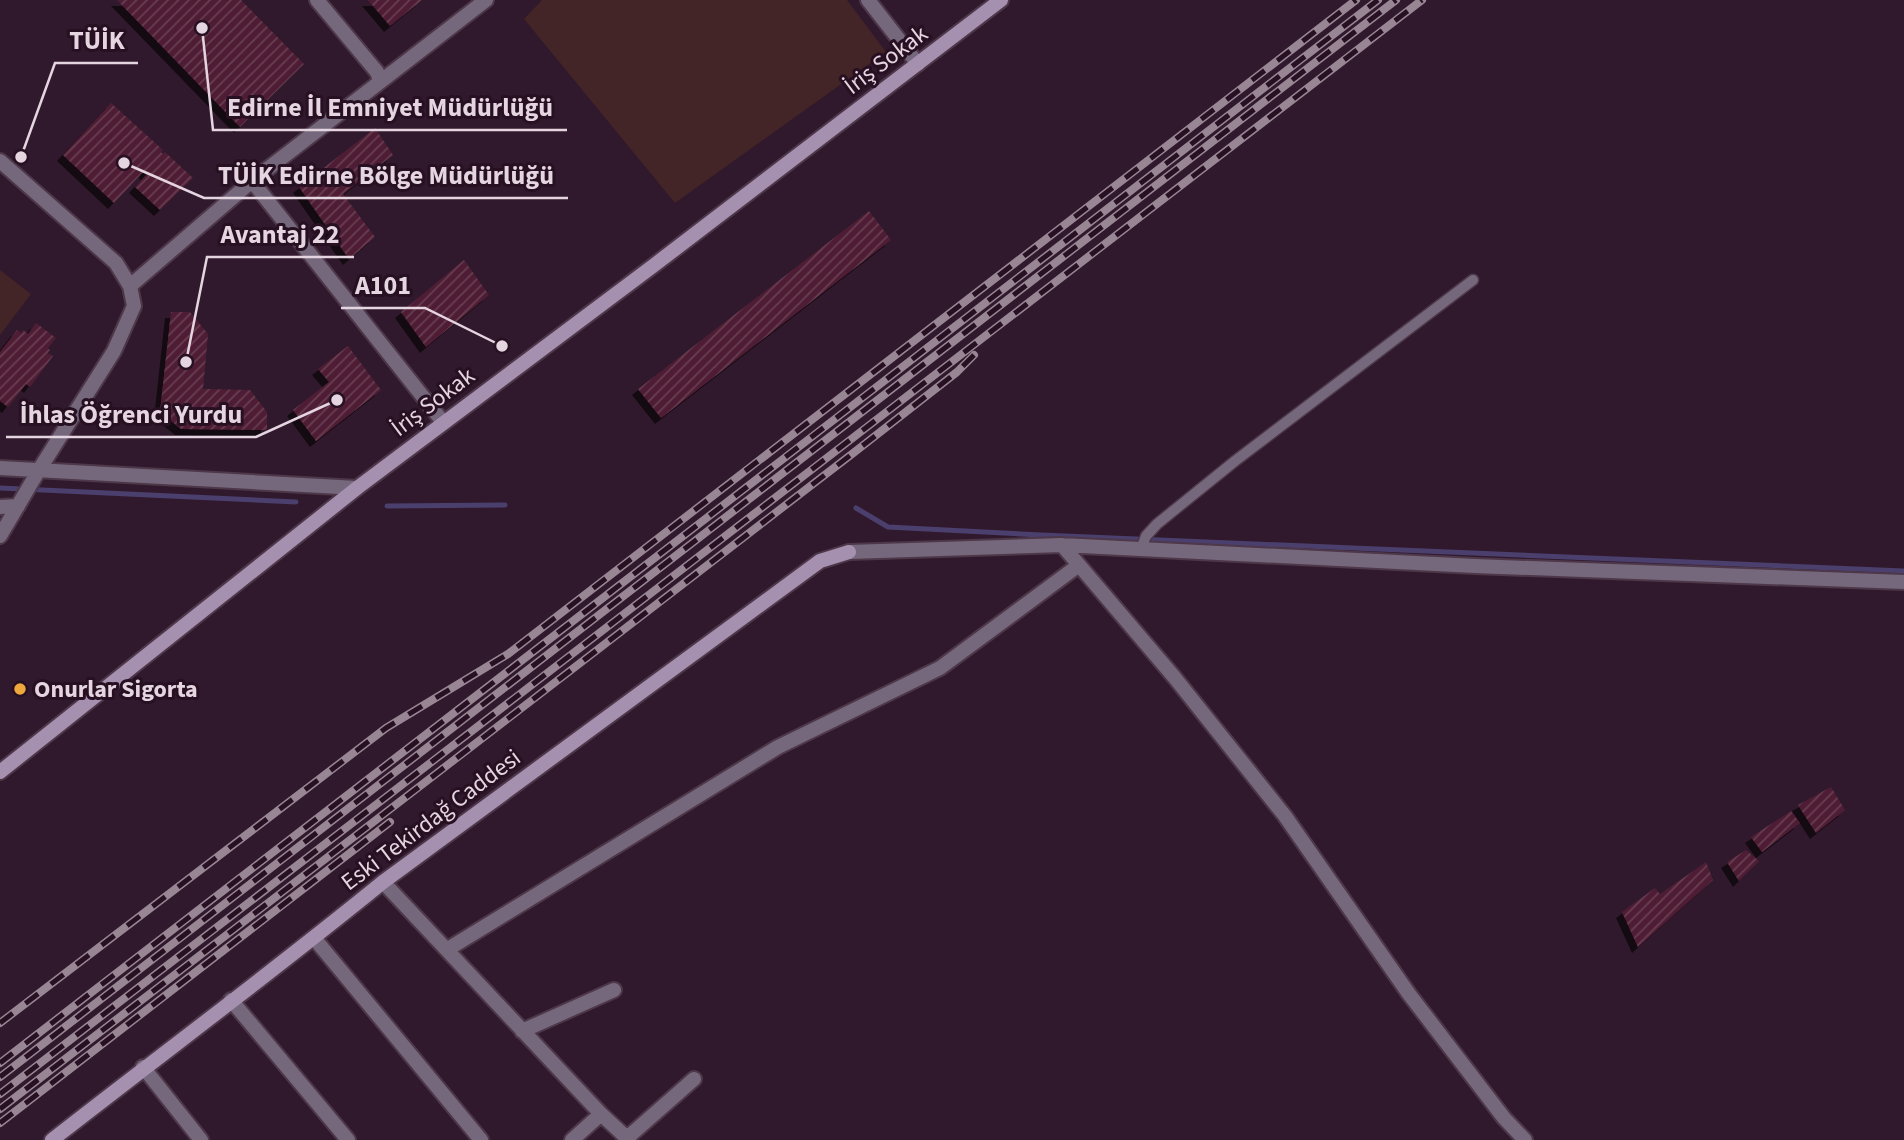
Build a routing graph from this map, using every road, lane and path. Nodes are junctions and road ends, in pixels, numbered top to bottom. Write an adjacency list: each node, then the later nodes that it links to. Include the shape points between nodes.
1 (317, 0): 6 (street)
2 (486, 0): 6 (street)
3 (868, 0): 5 (street)
4 (1001, 0): 5 (main road, İriş Sokak)
5 (918, 64): 11 (main road, İriş Sokak)
6 (380, 80): 8 (street)
7 (1, 165): 10 (street, via 116,262)
8 (252, 181): 10 (street); 11 (street)
9 (1473, 280): 18 (lane, via 1235,461 1157,524)
10 (130, 286): 13 (street, via 134,306 114,351)
11 (443, 422): 14 (main road, İriş Sokak)
12 (0, 468): 13 (street)
13 (39, 470): 14 (street); 15 (street)
14 (357, 488): 23 (main road, İriş Sokak)
15 (18, 506): 16 (street); 17 (street)
16 (0, 507)
17 (0, 536)
18 (1143, 544): 19 (street); 22 (street, via 1475,566)
19 (1062, 545): 20 (street); 21 (street)
20 (849, 552): 24 (main road, Eski Tekirdağ Caddesi, via 820,561)
21 (1079, 565): 26 (street, via 940,668 778,747); 39 (street, via 1285,816 1409,995)
22 (1904, 582)
23 (0, 772)
24 (383, 882): 25 (main road, Eski Tekirdağ Caddesi); 26 (street)
25 (314, 938): 28 (main road, Eski Tekirdağ Caddesi); 37 (street)
26 (448, 949): 29 (street)
27 (614, 990): 29 (street)
28 (231, 1000): 30 (main road, Eski Tekirdağ Caddesi); 36 (street)
29 (522, 1031): 32 (street)
30 (143, 1068): 33 (main road, Eski Tekirdağ Caddesi); 35 (street)
31 (694, 1079): 34 (street)
32 (601, 1114): 34 (street); 38 (street)
33 (57, 1139)
34 (628, 1139)
35 (201, 1140)
36 (348, 1140)
37 (481, 1140)
38 (572, 1140)
39 (1525, 1140)

